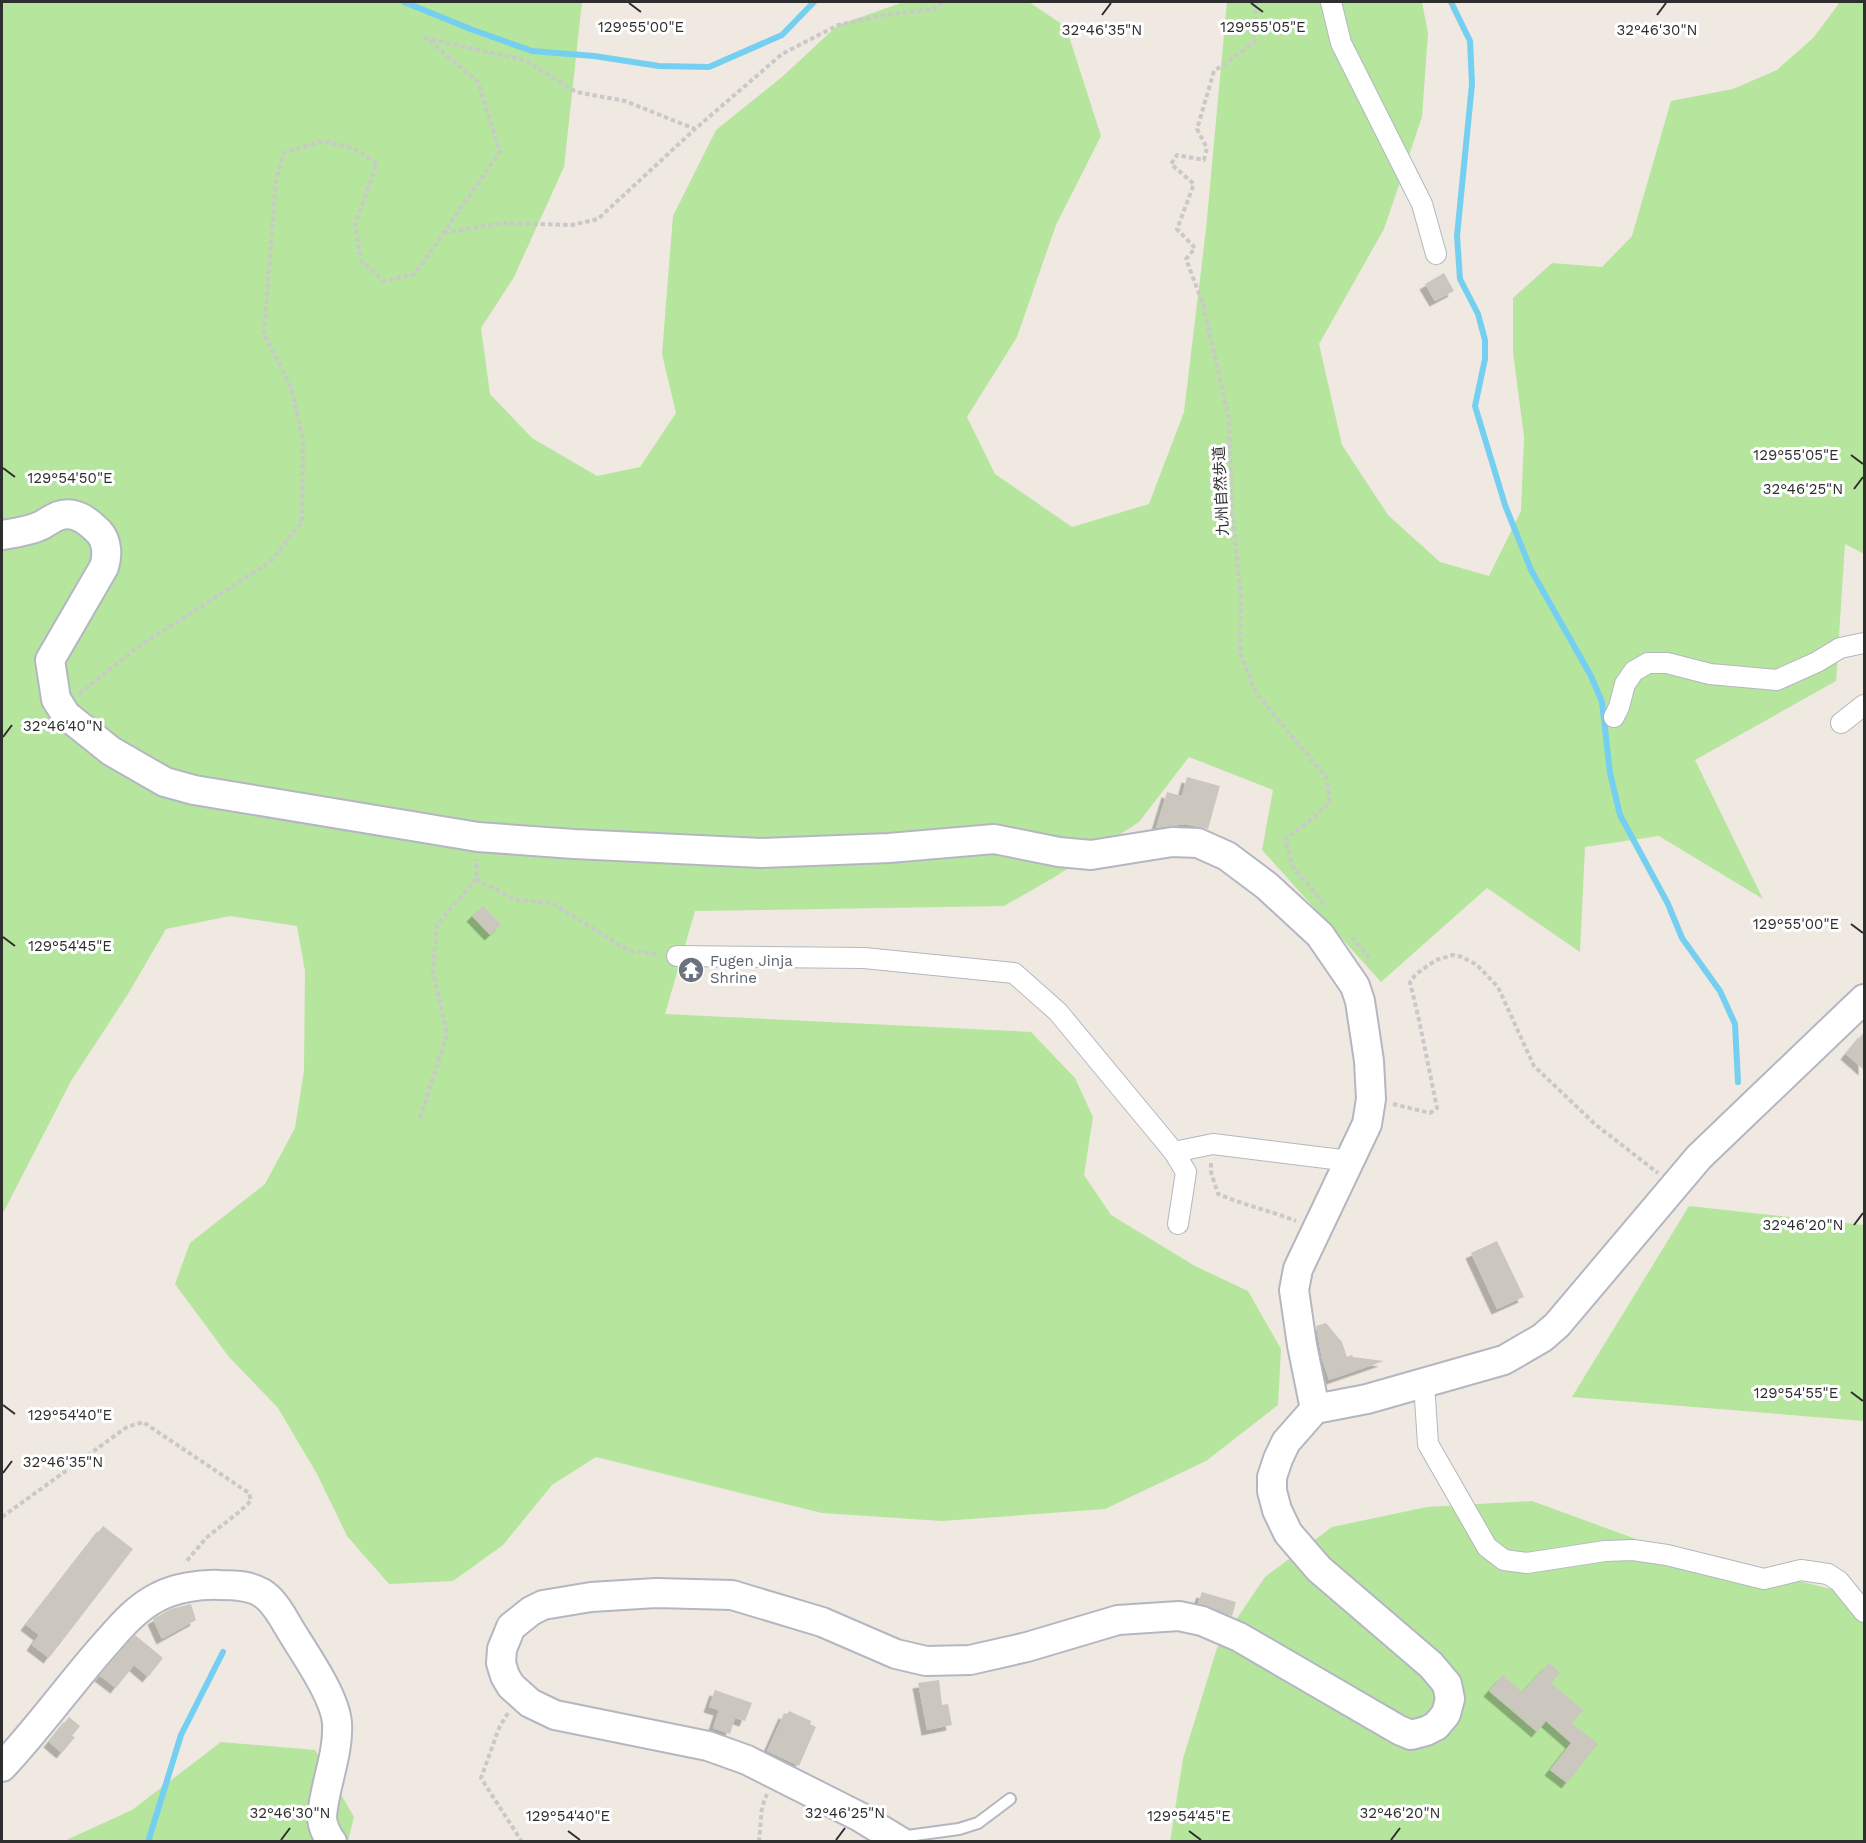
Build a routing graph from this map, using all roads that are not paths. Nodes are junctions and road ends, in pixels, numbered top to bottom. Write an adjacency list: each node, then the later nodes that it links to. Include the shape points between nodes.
1 (1331, 2): 2 (street, via 1341,43 1422,204)
2 (1436, 255)
3 (2, 535): 11 (street, via 70,514 90,523 102,536 107,556 104,567 51,660 56,699 66,715 111,751 165,782 194,790 478,837 574,844 762,853 994,839 1091,855 1172,842 1198,843 1227,856 1267,886 1320,935 1355,986 1369,1061 1371,1099 1367,1124)
4 (1864, 643): 6 (street, via 1840,648 1777,680 1648,663 1634,671 1625,684)
5 (1864, 705): 7 (street)
6 (1614, 717)
7 (1841, 723)
8 (677, 956): 10 (street, via 864,958 1014,973 1058,1012)
9 (1864, 999): 13 (street, via 1699,1157 1557,1325 1504,1360)
10 (1174, 1152): 11 (street, via 1213,1144); 12 (street, via 1186,1172)
11 (1350, 1161): 14 (street, via 1298,1269 1294,1290)
12 (1178, 1224)
13 (1424, 1383): 14 (street); 15 (street, via 1428,1444 1487,1547 1504,1560 1527,1563 1633,1550 1764,1579 1801,1570 1828,1574 1839,1581)
14 (1315, 1409): 18 (street, via 1286,1442 1278,1459 1272,1477 1277,1510 1288,1533 1319,1569 1431,1665 1447,1684 1450,1699 1446,1714 1426,1731 1411,1735 1398,1730 1239,1637 1179,1616 1118,1620 970,1660 926,1661 896,1654 822,1622 732,1595 656,1593 543,1605 531,1611 506,1636 501,1663 505,1676 520,1695 542,1710 708,1746 747,1760)
15 (1864, 1612)
16 (2, 1767): 19 (street, via 129,1617 158,1596 182,1589 240,1585 263,1592 277,1607 337,1720 322,1819)
17 (1011, 1799): 18 (lane, via 978,1823)
18 (898, 1840)
19 (332, 1842)

